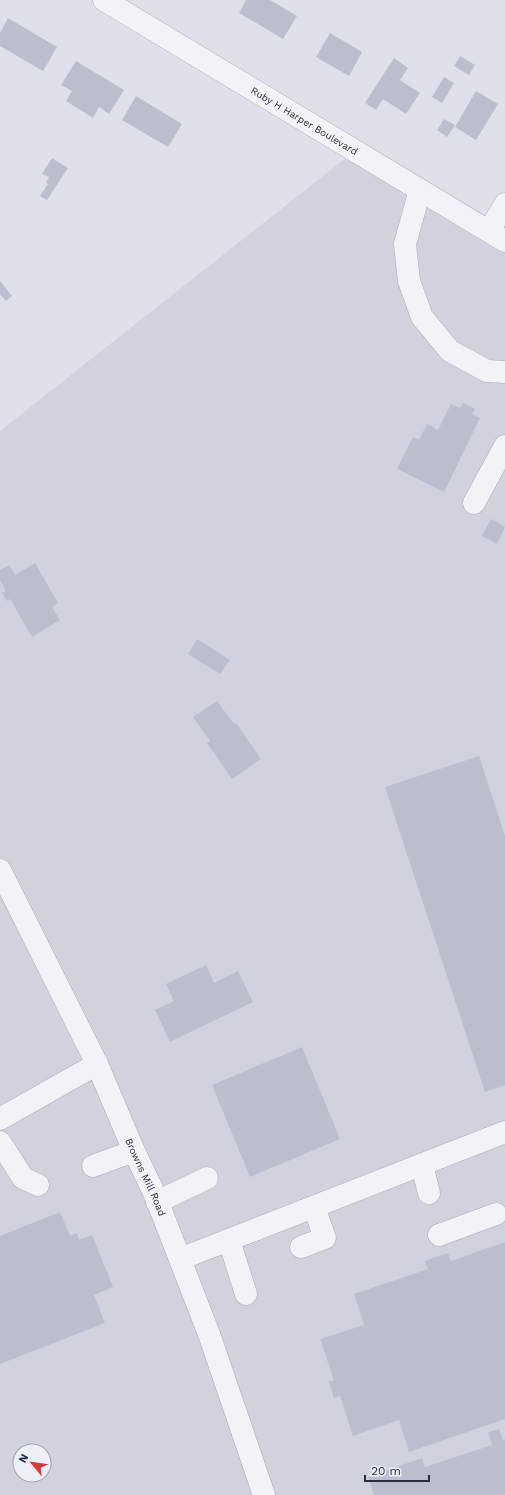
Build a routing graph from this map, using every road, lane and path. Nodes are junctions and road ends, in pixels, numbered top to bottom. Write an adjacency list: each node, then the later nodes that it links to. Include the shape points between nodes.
1 (104, 0): 2 (street, Ruby H Harper Boulevard)
2 (420, 190): 4 (street, Ruby H Harper Boulevard); 5 (street, via 405,244 409,281 422,318 450,351 487,371)
3 (505, 204): 4 (street)
4 (497, 236)
5 (505, 372)
6 (505, 446): 7 (street)
7 (474, 503)
8 (0, 870): 9 (street, Browns Mill Road)
9 (97, 1064): 10 (street); 13 (street, Browns Mill Road)
10 (0, 1119)
11 (505, 1132): 14 (street)
12 (0, 1142): 17 (street, via 23,1178)
13 (134, 1151): 15 (street); 19 (street, Browns Mill Road)
14 (422, 1165): 18 (street); 20 (street)
15 (93, 1166)
16 (207, 1178): 19 (street)
17 (38, 1185)
18 (429, 1193)
19 (157, 1202): 25 (street, Browns Mill Road)
20 (314, 1207): 23 (street); 24 (street, via 325,1238)
21 (496, 1214): 22 (street)
22 (439, 1235)
23 (229, 1240): 25 (street); 26 (street)
24 (301, 1247)
25 (180, 1259): 27 (street, Browns Mill Road, via 209,1334)
26 (246, 1294)
27 (264, 1495)

